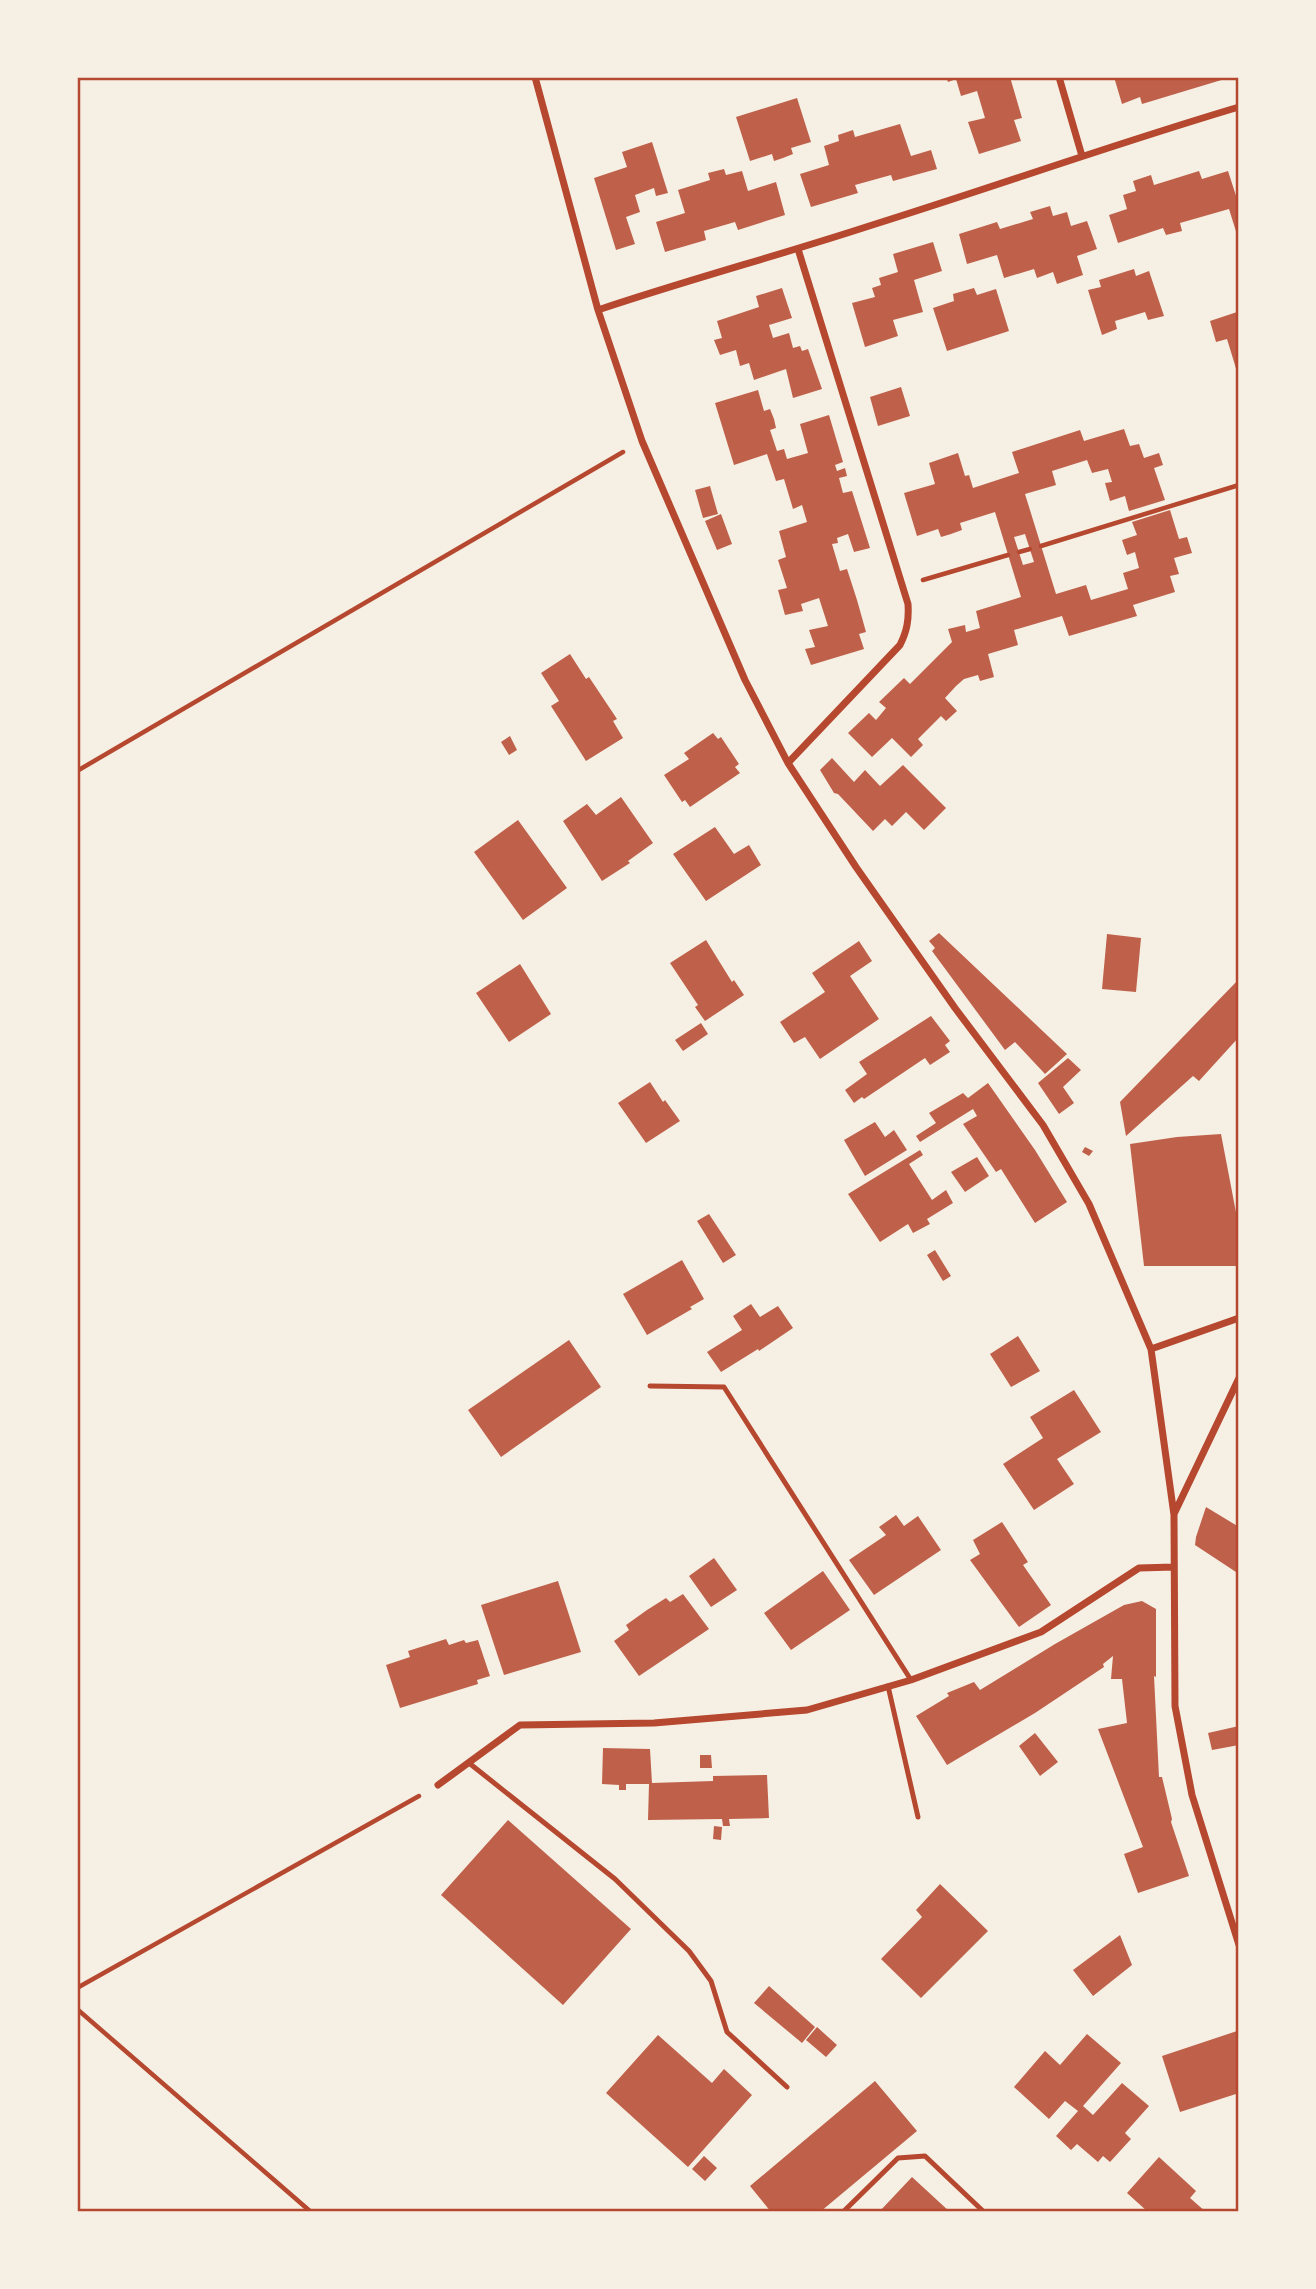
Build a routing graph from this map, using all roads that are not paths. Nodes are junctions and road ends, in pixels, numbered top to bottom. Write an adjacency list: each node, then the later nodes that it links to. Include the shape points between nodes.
1 (535, 77): 6 (street)
2 (1059, 77): 4 (street)
3 (1239, 107): 4 (street)
4 (1082, 156): 5 (street)
5 (798, 249): 6 (street); 7 (street, via 902,587 908,627 900,645)
6 (598, 310): 7 (street, via 642,441 734,656)
7 (788, 763): 9 (street, via 955,1008 1043,1125 1089,1204)
8 (1239, 1318): 9 (street)
9 (1151, 1349): 12 (street)
10 (1239, 1378): 12 (street)
11 (650, 1386): 14 (lane, via 724,1387)
12 (1174, 1515): 13 (street)
13 (1174, 1567): 14 (street, via 1139,1568 1041,1632); 19 (street, via 1175,1706 1192,1795)
14 (911, 1680): 15 (street)
15 (888, 1686): 16 (street, via 807,1710 654,1723 520,1726); 18 (lane)
16 (469, 1763): 17 (street); 20 (lane, via 615,1879 689,1951 711,1981 727,2032)
17 (438, 1785)
18 (918, 1817)
19 (1239, 1945)
20 (787, 2087)
21 (843, 2212): 22 (lane, via 898,2158 925,2156)
22 (984, 2212)

